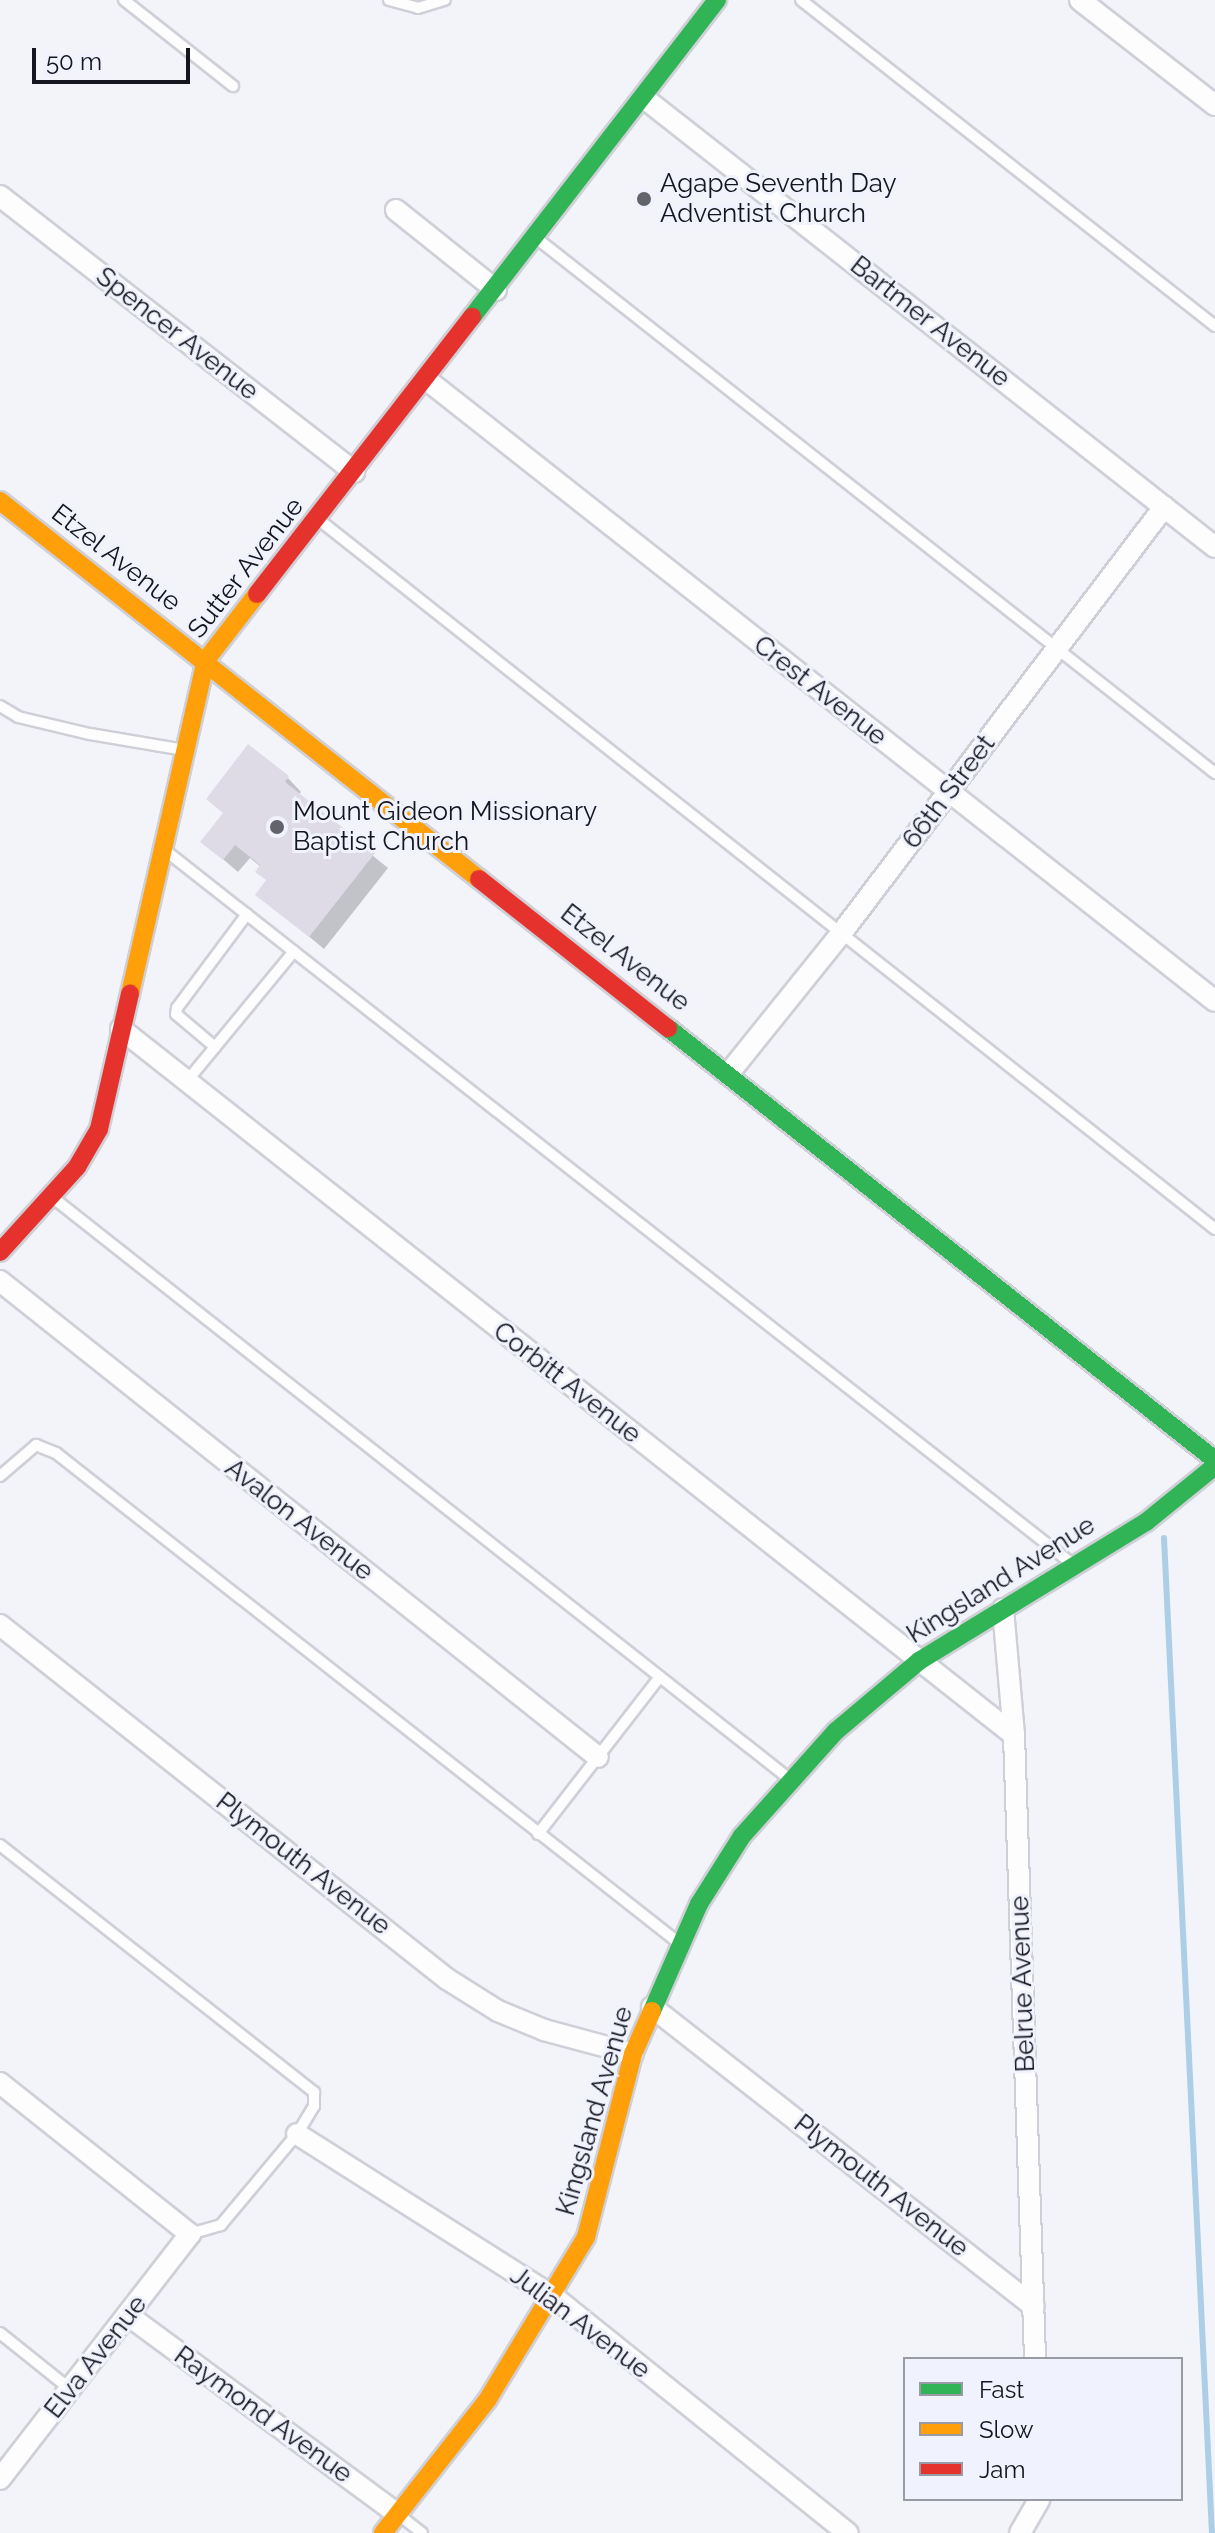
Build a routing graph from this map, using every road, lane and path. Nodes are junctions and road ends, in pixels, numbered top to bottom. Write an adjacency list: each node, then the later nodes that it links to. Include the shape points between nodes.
1 (124, 0): 7 (lane)
2 (389, 0): 3 (lane, via 418,8)
3 (445, 0)
4 (717, 0): 8 (street, Sutter Avenue)
5 (801, 0): 14 (lane)
6 (1080, 0): 9 (street)
7 (233, 86)
8 (644, 98): 12 (street, Sutter Avenue); 18 (street, Bartmer Avenue)
9 (1215, 105)
10 (0, 196): 16 (street, Spencer Avenue)
11 (396, 210): 13 (street)
12 (535, 237): 13 (street, Sutter Avenue); 21 (lane)
13 (496, 290): 15 (street, Sutter Avenue)
14 (1215, 326)
15 (427, 380): 16 (street, Sutter Avenue); 26 (street, Crest Avenue)
16 (354, 472): 19 (street, Sutter Avenue)
17 (0, 501): 22 (street, Etzel Avenue)
18 (1164, 507): 20 (street, Bartmer Avenue); 21 (street, 66th Street)
19 (318, 519): 22 (street, Sutter Avenue); 29 (lane)
20 (1215, 547)
21 (1055, 647): 25 (lane); 26 (street, 66th Street)
22 (206, 660): 24 (street, Sutter Avenue); 34 (street, Etzel Avenue)
23 (0, 706): 24 (lane, via 18,717)
24 (187, 751): 27 (street, Sutter Avenue)
25 (1215, 773)
26 (949, 793): 29 (street, 66th Street); 31 (street, Crest Avenue)
27 (166, 850): 28 (lane); 32 (street, Sutter Avenue)
28 (247, 914): 30 (lane); 33 (lane, via 177,1008 176,1014)
29 (840, 935): 34 (street, 66th Street); 37 (lane)
30 (294, 951): 33 (lane); 42 (lane)
31 (1215, 1001)
32 (121, 1029): 35 (street, Corbitt Avenue); 36 (street, Sutter Avenue, via 99,1129 90,1149)
33 (215, 1047): 35 (lane)
34 (729, 1073): 40 (street, Etzel Avenue)
35 (187, 1081): 45 (street, Corbitt Avenue)
36 (50, 1196): 38 (street, Sutter Avenue); 46 (lane)
37 (1215, 1229)
38 (0, 1252)
39 (0, 1281): 48 (street, Avalon Avenue)
40 (1215, 1463): 42 (street, Kingsland Avenue, via 1182,1497)
41 (0, 1476): 50 (lane, via 36,1445 56,1453)
42 (1073, 1565): 43 (street, Kingsland Avenue)
43 (1003, 1609): 45 (street, Kingsland Avenue); 47 (street, Belrue Avenue)
44 (0, 1625): 54 (street, Plymouth Avenue, via 447,1979 498,2011 544,2030)
45 (919, 1661): 47 (street, Corbitt Avenue); 49 (street, Kingsland Avenue)
46 (660, 1677): 48 (lane); 49 (lane)
47 (1014, 1735): 59 (street, Belrue Avenue)
48 (598, 1757): 50 (lane)
49 (788, 1778): 52 (street, Kingsland Avenue, via 742,1836)
50 (538, 1834): 52 (lane)
51 (0, 1845): 56 (lane, via 314,2092 314,2106)
52 (681, 1945): 53 (street, Kingsland Avenue)
53 (652, 2007): 54 (street, Kingsland Avenue); 59 (street, Plymouth Avenue)
54 (633, 2054): 58 (street, Kingsland Avenue, via 586,2237)
55 (0, 2083): 57 (street)
56 (297, 2134): 57 (lane, via 221,2225); 58 (street, Julian Avenue)
57 (190, 2234): 60 (street, Elva Avenue)
58 (554, 2297): 66 (street, Kingsland Avenue, via 488,2399); 69 (street, Julian Avenue)
59 (1034, 2306): 62 (street, Belrue Avenue)
60 (129, 2316): 63 (street, Elva Avenue); 66 (street, Raymond Avenue)
61 (0, 2333): 63 (lane)
62 (1035, 2357)
63 (71, 2389): 64 (street, Elva Avenue)
64 (0, 2479)
65 (1039, 2501): 70 (street)
66 (398, 2514): 67 (street, Kingsland Avenue); 68 (lane)
67 (383, 2533)
68 (422, 2533)
69 (848, 2533)
70 (1020, 2533)

